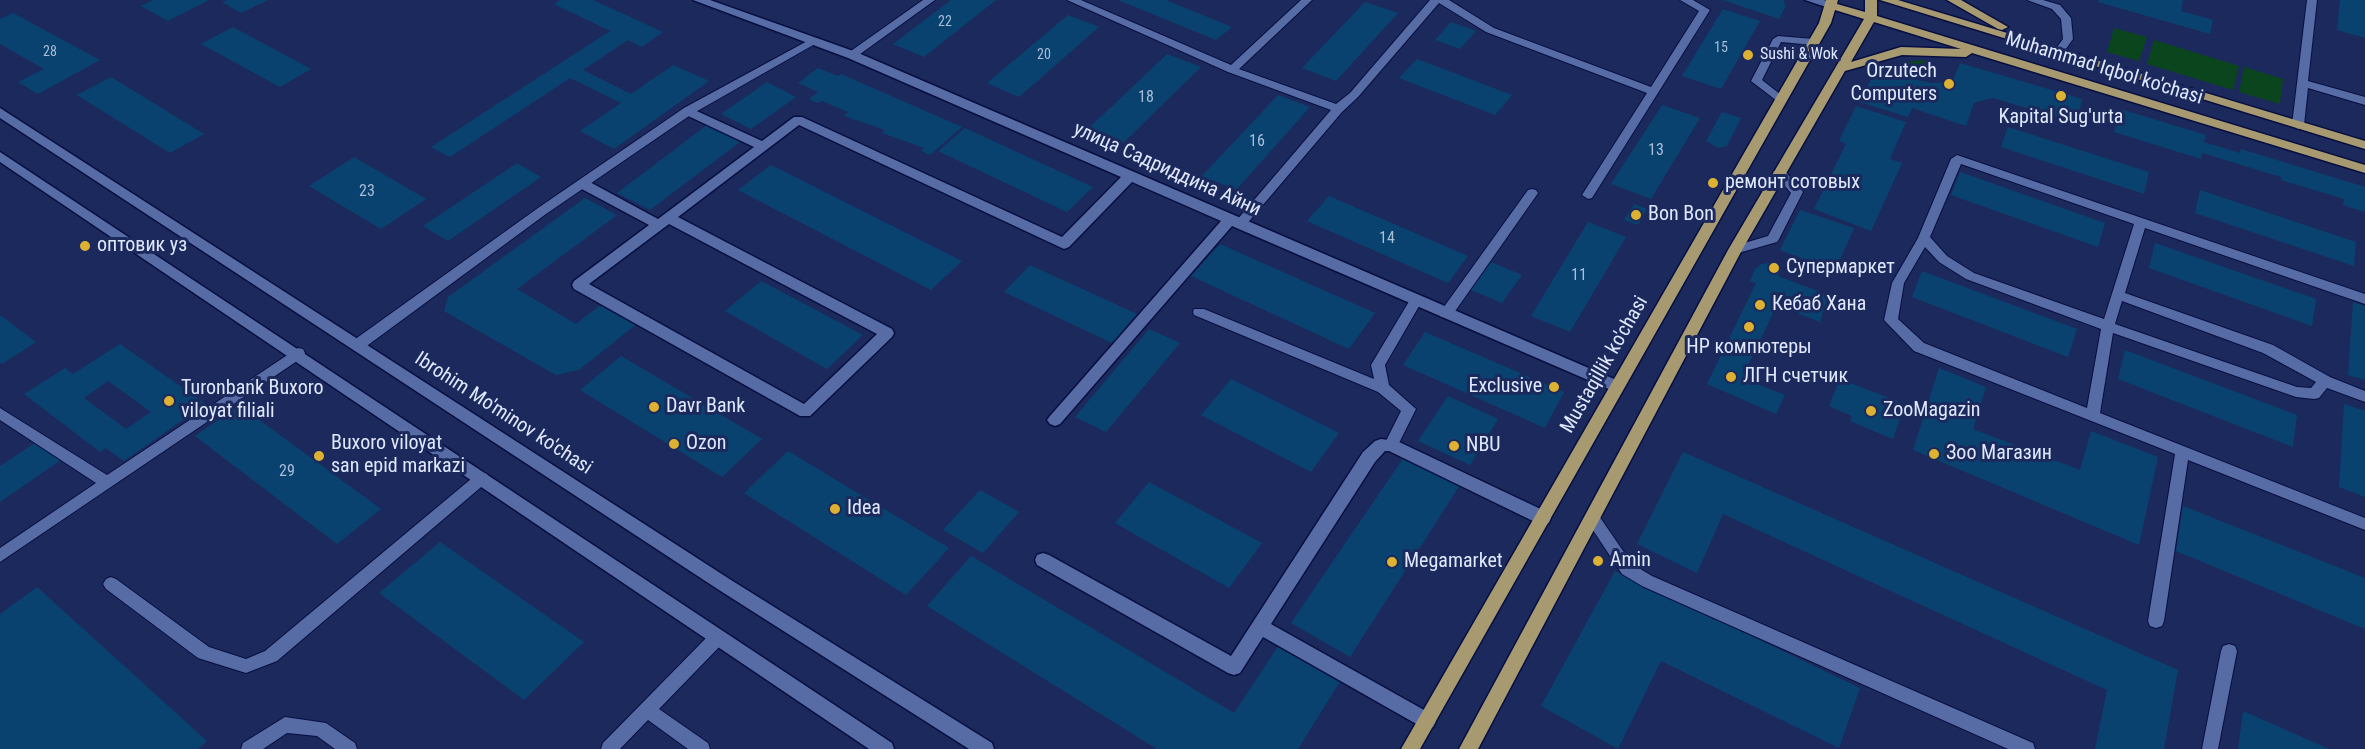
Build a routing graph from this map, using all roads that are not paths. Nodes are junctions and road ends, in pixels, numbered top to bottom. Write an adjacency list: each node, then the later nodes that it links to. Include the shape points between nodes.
1 (699, 0): 17 (street, улица Садриддина Айни)
2 (930, 0): 20 (lane)
3 (1072, 0): 23 (lane)
4 (1307, 0): 23 (lane)
5 (1436, 0): 28 (lane)
6 (1442, 0): 25 (lane, via 1490,30)
7 (1686, 0): 25 (lane, via 1705,10)
8 (1811, 0): 14 (street)
9 (1870, 0): 15 (main road)
10 (1886, 0): 16 (main road, Muhammad Iqbol ko'chasi)
11 (1953, 0): 16 (main road)
12 (2032, 0): 19 (lane, via 2056,7 2066,18 2068,39)
13 (2312, 0): 24 (lane)
14 (1832, 3): 15 (main road, Muhammad Iqbol ko'chasi); 18 (main road, Mustaqillik ko'chasi)
15 (1871, 16): 21 (main road, Muhammad Iqbol ko'chasi); 22 (main road)
16 (2029, 41): 19 (main road, Muhammad Iqbol ko'chasi)
17 (812, 42): 20 (street, улица Садриддина Айни); 29 (lane)
18 (1814, 42): 26 (main road, Mustaqillik ko'chasi); 26 (lane, via 1778,39 1756,81)
19 (2059, 51): 31 (main road, Muhammad Iqbol ko'chasi)
20 (852, 55): 37 (street, улица Садриддина Айни)
21 (1992, 55): 22 (main road, via 1901,51); 35 (main road, Muhammad Iqbol ko'chasi)
22 (1840, 69): 36 (main road)
23 (1232, 70): 28 (lane)
24 (2304, 83): 27 (lane); 31 (lane)
25 (1651, 92): 40 (lane)
26 (1781, 100): 55 (main road, Mustaqillik ko'chasi)
27 (2365, 101)
28 (1338, 109): 42 (lane)
29 (688, 111): 33 (street); 38 (lane)
30 (0, 112): 52 (street, Ibrohim Mo'minov ko'chasi)
31 (2298, 125): 32 (main road, Muhammad Iqbol ko'chasi)
32 (2365, 145)
33 (763, 146): 37 (street, via 798,120 1064,244); 41 (street)
34 (0, 156): 53 (street)
35 (2365, 169)
36 (1779, 172): 45 (main road); 45 (lane, via 1797,192 1773,239)
37 (1131, 175): 42 (street, улица Садриддина Айни)
38 (583, 184): 41 (street); 52 (lane)
39 (1532, 193): 50 (lane)
40 (1587, 195)
41 (663, 221): 41 (street, via 887,333 804,411 579,285)
42 (1236, 221): 48 (street, улица Садриддина Айни); 60 (street)
43 (2141, 221): 44 (lane, via 1957,159); 46 (lane); 47 (lane)
44 (1924, 238): 51 (lane, via 1943,259 1970,276); 59 (lane, via 1898,283 1891,320 1919,347)
45 (1736, 250): 65 (main road)
46 (2118, 295): 51 (lane); 54 (lane, via 2268,349)
47 (2365, 299)
48 (1416, 301): 50 (street, улица Садриддина Айни); 56 (lane, via 1378,365)
49 (1199, 312): 56 (lane)
50 (1446, 314): 55 (street, улица Садриддина Айни)
51 (2108, 326): 54 (lane, via 2296,392 2314,394); 59 (lane)
52 (359, 344): 82 (street, Ibrohim Mo'minov ko'chasi, via 725,585)
53 (297, 353): 63 (street); 64 (lane)
54 (2325, 381): 57 (lane)
55 (1616, 386): 66 (main road, Mustaqillik ko'chasi)
56 (1383, 388): 61 (lane, via 1408,409)
57 (2365, 397)
58 (0, 413): 64 (lane)
59 (2092, 417): 62 (lane)
60 (1055, 420)
61 (1391, 445): 66 (street); 72 (street, via 1381,445 1369,457)
62 (2182, 452): 67 (lane); 71 (lane)
63 (483, 478): 70 (lane, via 271,656 246,666 204,653); 73 (street)
64 (107, 483): 68 (lane)
65 (1592, 517): 84 (main road); 85 (lane, via 1627,569 1647,581)
66 (1543, 518): 76 (main road, Mustaqillik ko'chasi)
67 (2365, 524)
68 (0, 556)
69 (1043, 560): 72 (street, via 1234,667)
70 (111, 584)
71 (2156, 621)
72 (1261, 627): 76 (street)
73 (718, 637): 75 (lane); 81 (street)
74 (2229, 651): 86 (lane)
75 (647, 710): 79 (lane); 80 (lane)
76 (1427, 721): 83 (main road, Mustaqillik ko'chasi)
77 (249, 749): 78 (lane, via 285,725 320,729)
78 (349, 749)
79 (609, 749)
80 (702, 749)
81 (885, 749)
82 (985, 749)
83 (1410, 749)
84 (1468, 749)
85 (2027, 749)
86 (2211, 749)

